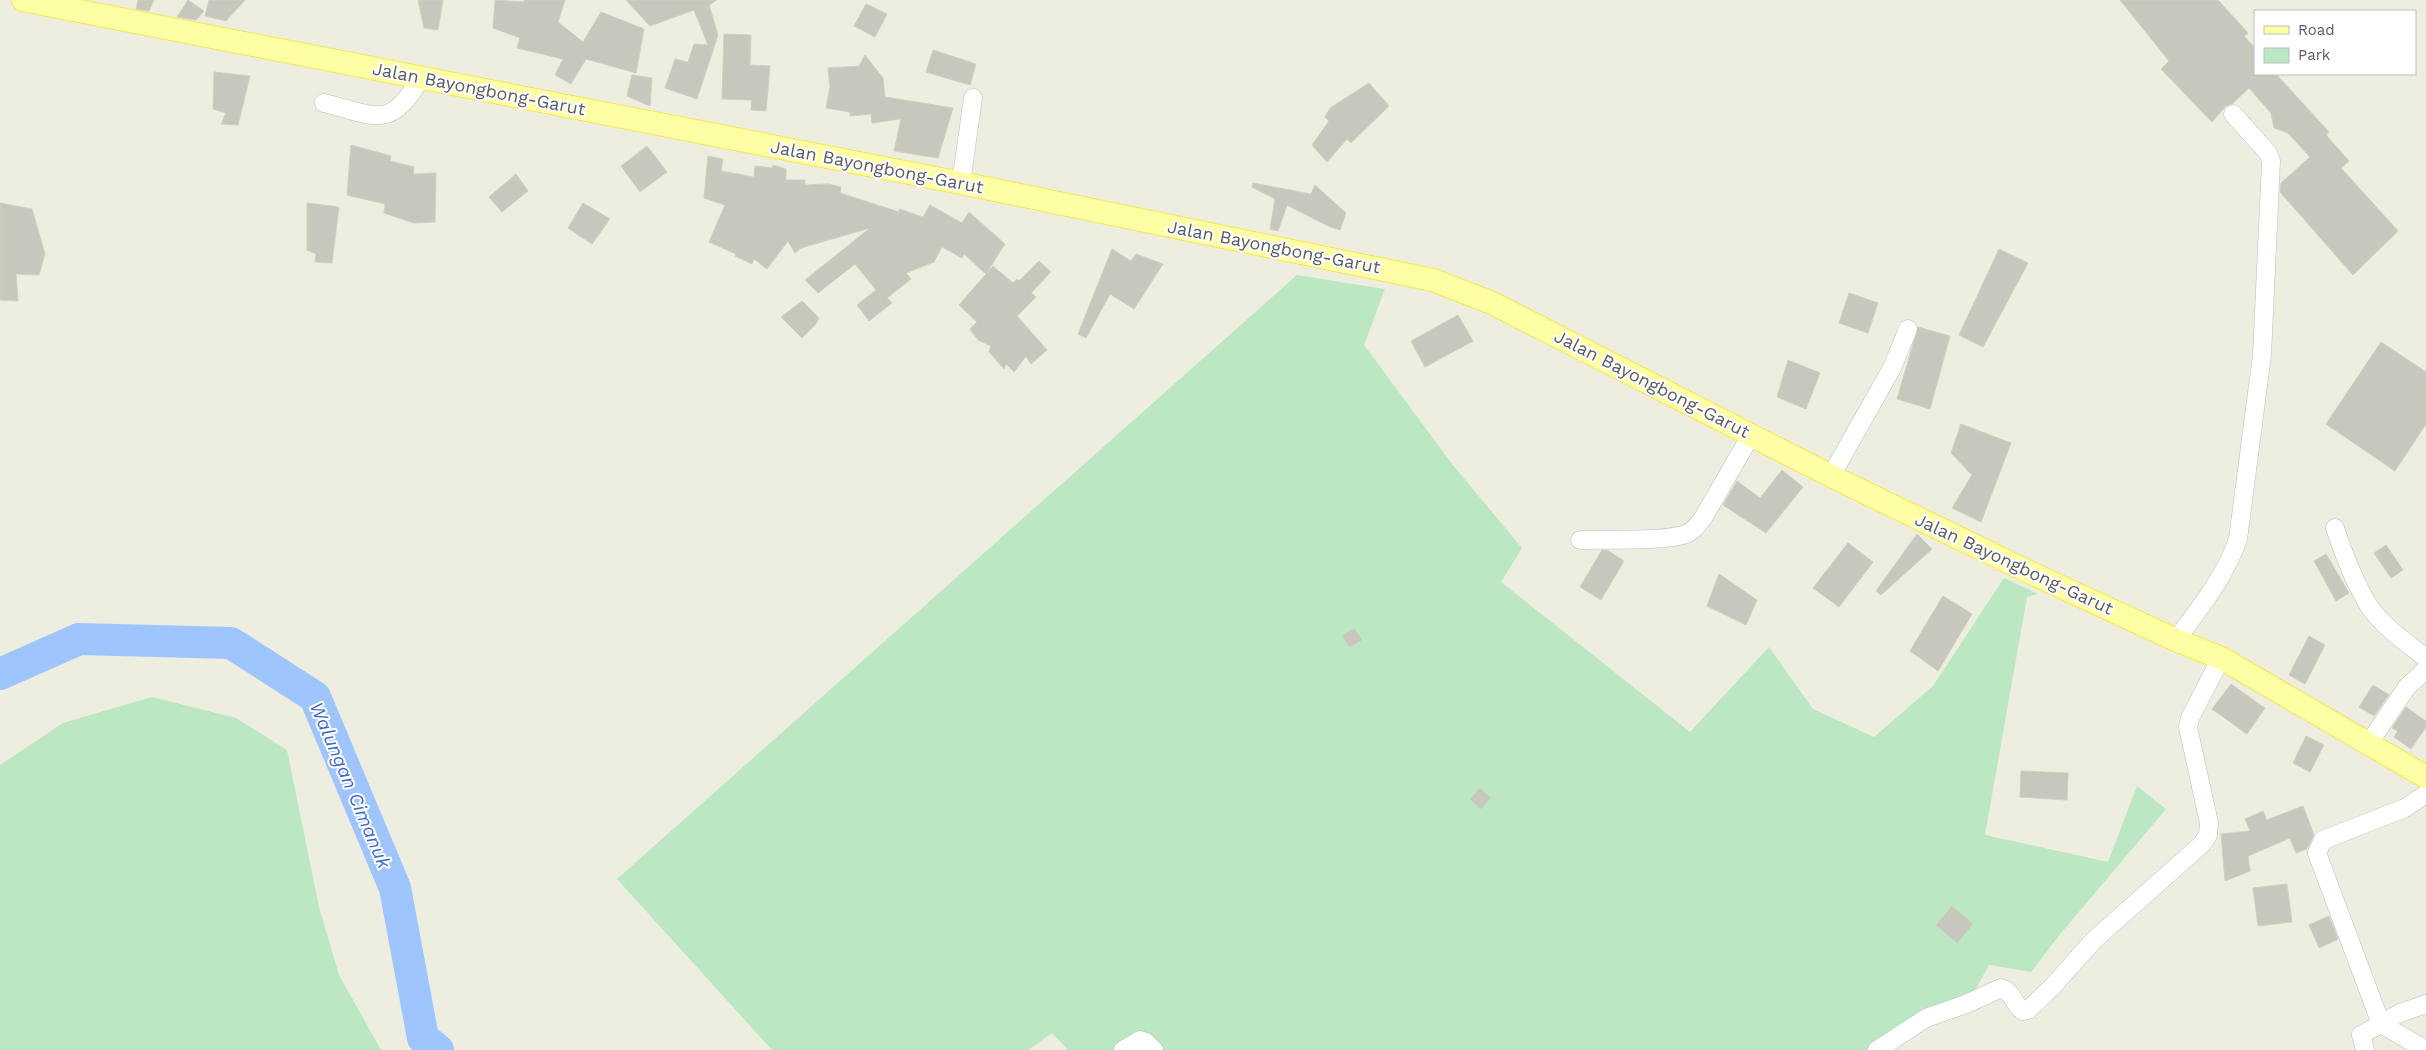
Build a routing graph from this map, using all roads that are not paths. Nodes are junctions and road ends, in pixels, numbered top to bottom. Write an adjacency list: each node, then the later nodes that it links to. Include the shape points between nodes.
1 (24, 0): 2 (main road, Jalan Bayongbong-Garut)
2 (421, 78): 4 (street, via 407,100 388,115); 6 (main road, Jalan Bayongbong-Garut)
3 (973, 98): 6 (street)
4 (324, 103)
5 (2233, 114): 12 (street, via 2272,161 2262,355 2238,539 2232,559)
6 (961, 183): 8 (main road, Jalan Bayongbong-Garut, via 1433,280 1492,303)
7 (1908, 329): 9 (street, via 1892,368)
8 (1751, 435): 9 (main road, Jalan Bayongbong-Garut); 11 (street, via 1704,518 1686,534 1666,538)
9 (1831, 476): 12 (main road, Jalan Bayongbong-Garut)
10 (2335, 528): 14 (street, via 2345,558 2370,607)
11 (1580, 540)
12 (2176, 640): 13 (main road, Jalan Bayongbong-Garut)
13 (2221, 658): 16 (main road, Jalan Bayongbong-Garut); 23 (street, via 2188,727 2209,824 2208,835 2202,844 2094,940 2028,1010 2018,1008 2011,993 2002,988 1926,1018)
14 (2426, 658)
15 (2426, 669): 16 (street, via 2406,687)
16 (2369, 743): 17 (main road, Jalan Bayongbong-Garut)
17 (2426, 777)
18 (2426, 794): 20 (street, via 2405,808 2323,840 2317,853)
19 (2426, 1004): 20 (street)
20 (2381, 1024): 24 (street, via 2361,1035); 25 (street)
21 (1123, 1050): 22 (street, via 1140,1040)
22 (1154, 1050)
23 (1877, 1050)
24 (2366, 1050)
25 (2426, 1050)

